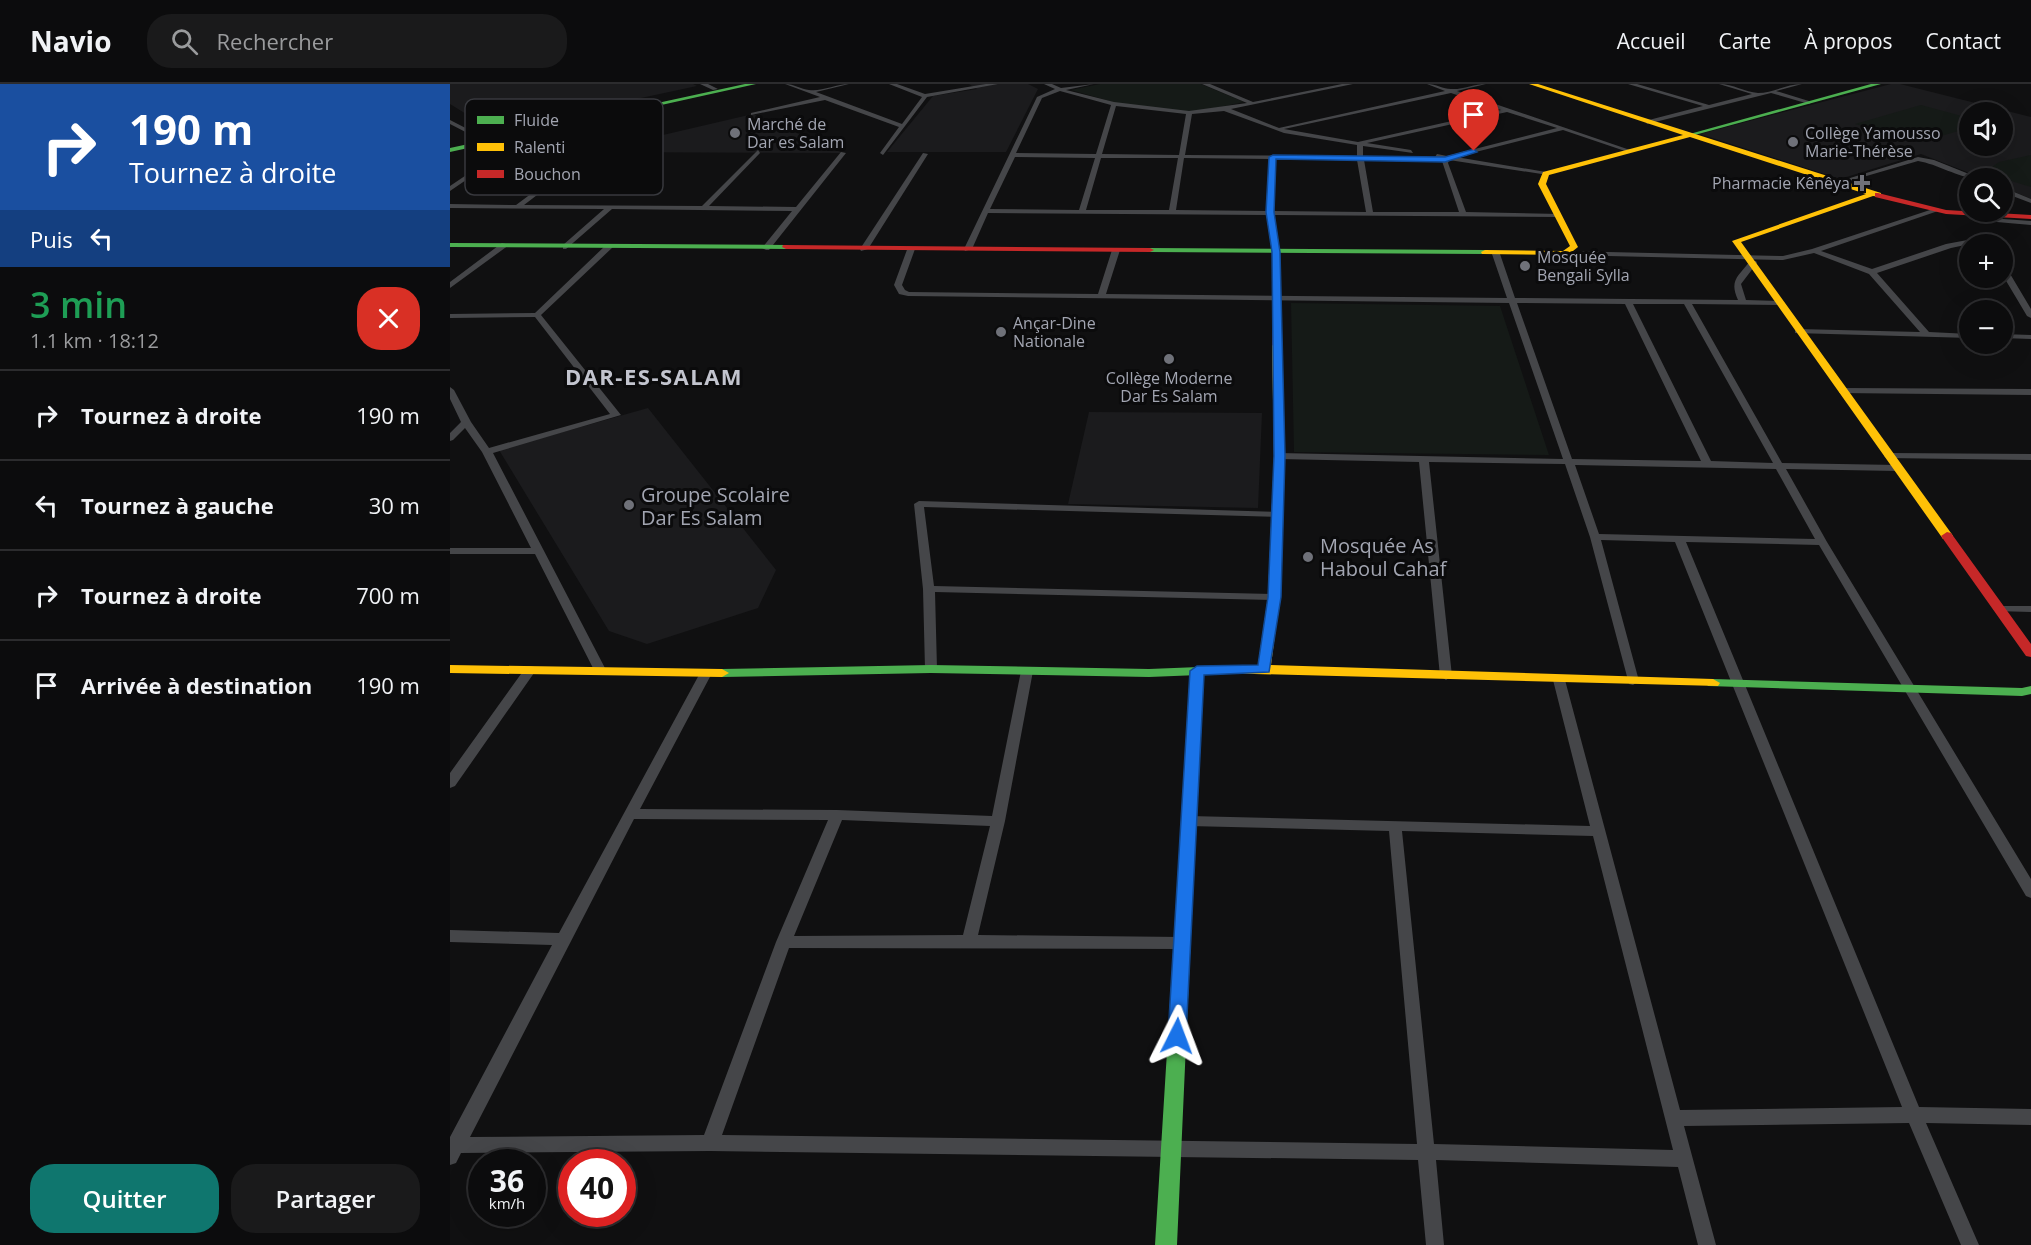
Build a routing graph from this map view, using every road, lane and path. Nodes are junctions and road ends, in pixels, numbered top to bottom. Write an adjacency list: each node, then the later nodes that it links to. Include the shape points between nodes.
1 (738, 84): 19 (main road)
2 (753, 84): 32 (main road)
3 (788, 84): 25 (street)
4 (846, 84): 25 (street)
5 (892, 84): 28 (street)
6 (960, 84): 20 (street)
7 (995, 84): 20 (street)
8 (1047, 84): 22 (street)
9 (1090, 84): 22 (street)
10 (1205, 84): 34 (street)
11 (1350, 84): 26 (street)
12 (1430, 84): 23 (street)
13 (1483, 84): 23 (street)
14 (1536, 84): 40 (main road)
15 (1631, 84): 35 (street)
16 (1722, 84): 27 (street)
17 (1799, 84): 24 (street)
18 (1878, 84): 31 (main road)
19 (709, 86): 30 (main road)
20 (968, 88): 28 (street)
21 (1303, 88): 26 (street)
22 (1059, 90): 33 (street); 54 (street, via 1040,97)
23 (1451, 91): 37 (street); 42 (street)
24 (1770, 91): 27 (street); 31 (street)
25 (810, 92): 29 (street)
26 (1313, 92): 34 (street)
27 (1758, 94): 35 (street)
28 (925, 96): 41 (street)
29 (825, 98): 39 (street); 41 (street)
30 (654, 99)
31 (1809, 102): 44 (main road)
32 (663, 103)
33 (1114, 104): 38 (street); 55 (street)
34 (1253, 104): 36 (street)
35 (1708, 107): 40 (street)
36 (1226, 109): 38 (street); 42 (street)
37 (1506, 110): 43 (street); 45 (street)
38 (1189, 112): 56 (street)
39 (753, 114)
40 (1647, 122): 44 (main road)
41 (903, 126): 52 (street)
42 (1277, 129): 45 (street)
43 (1562, 129): 49 (street); 59 (street)
44 (1687, 134): 49 (main road); 63 (main road)
45 (1360, 143): 58 (street); 59 (street)
46 (465, 144): 48 (main road)
47 (465, 145): 48 (main road)
48 (450, 148)
49 (1627, 150): 61 (main road)
50 (758, 152): 72 (street)
51 (843, 153): 73 (street)
52 (883, 153)
53 (925, 153): 93 (street)
54 (1012, 155): 55 (street); 75 (street)
55 (1099, 155): 56 (street); 76 (street)
56 (1181, 156): 57 (street); 77 (street)
57 (1273, 157): 58 (street); 78 (street)
58 (1360, 157): 59 (street); 79 (street)
59 (1446, 159): 61 (street); 80 (street)
60 (1959, 171): 63 (street, via 1918,159)
61 (1546, 174): 82 (main road, via 1542,184)
62 (465, 179): 64 (street)
63 (1837, 183): 65 (main road)
64 (450, 189)
65 (1872, 194): 74 (main road); 101 (main road, via 1736,241)
66 (2013, 194): 68 (street)
67 (533, 195): 70 (street)
68 (2031, 201)
69 (450, 206): 70 (street)
70 (517, 207): 71 (street)
71 (610, 208): 72 (street); 90 (street)
72 (704, 208): 73 (street)
73 (797, 209): 92 (street)
74 (1936, 210): 81 (main road); 97 (street)
75 (986, 211): 76 (street); 95 (street)
76 (1082, 212): 77 (street)
77 (1172, 212): 78 (street)
78 (1270, 212): 79 (street); 98 (street)
79 (1370, 214): 80 (street)
80 (1463, 214): 82 (street)
81 (1959, 214)
82 (1558, 215): 99 (main road, via 1574,247)
83 (2013, 217): 84 (main road)
84 (2031, 217)
85 (2013, 221): 86 (street)
86 (2031, 223)
87 (450, 245): 88 (main road)
88 (505, 245): 90 (main road); 103 (street)
89 (1959, 245): 102 (street)
90 (566, 247): 91 (main road)
91 (609, 247): 92 (main road); 112 (street)
92 (766, 248): 93 (main road)
93 (864, 249): 94 (main road)
94 (911, 249): 95 (main road); 105 (street, via 898,285 908,294)
95 (968, 249): 96 (main road)
96 (1116, 250): 98 (main road); 105 (street)
97 (1814, 251): 101 (street); 102 (street)
98 (1276, 252): 100 (main road); 106 (main road)
99 (1565, 253): 100 (main road); 101 (street)
100 (1496, 254): 107 (street)
101 (1751, 261): 110 (street, via 1737,280 1736,288); 111 (main road)
102 (1872, 272): 116 (street)
103 (450, 286)
104 (2013, 286): 114 (street)
105 (1101, 297): 106 (street)
106 (1278, 297): 107 (street); 127 (main road)
107 (1514, 300): 108 (street); 131 (street)
108 (1628, 301): 109 (street); 132 (street)
109 (1687, 302): 110 (street); 133 (street)
110 (1743, 302): 111 (street)
111 (1779, 303): 115 (main road)
112 (537, 315): 113 (street); 126 (street, via 615,415)
113 (450, 316)
114 (2031, 316)
115 (1798, 331): 116 (street); 121 (main road)
116 (1927, 335): 117 (street)
117 (1959, 336)
118 (2013, 336): 119 (street)
119 (2031, 337)
120 (450, 390): 123 (street)
121 (1842, 391): 122 (street); 128 (main road)
122 (2031, 392)
123 (455, 409): 124 (street)
124 (466, 422): 125 (street); 126 (street)
125 (450, 438)
126 (487, 452): 140 (street)
127 (1279, 456): 130 (street); 135 (main road)
128 (1889, 456): 129 (street); 134 (main road)
129 (2031, 457)
130 (1424, 459): 131 (street); 154 (street)
131 (1570, 461): 132 (street); 136 (street)
132 (1708, 465): 133 (street)
133 (1780, 466): 134 (street); 138 (street)
134 (1897, 468): 143 (main road)
135 (1277, 514): 141 (street, via 919,504); 142 (main road)
136 (1595, 537): 137 (street); 156 (street)
137 (1680, 540): 138 (street); 157 (street)
138 (1822, 542): 158 (street)
139 (450, 550): 140 (street)
140 (540, 551): 150 (street)
141 (929, 589): 142 (street); 147 (street)
142 (1274, 597): 148 (main road)
143 (1999, 609): 144 (street); 145 (main road)
144 (2031, 609)
145 (2031, 653)
146 (450, 669): 149 (main road)
147 (931, 669): 151 (main road); 153 (main road)
148 (1264, 669): 152 (main road); 154 (main road)
149 (530, 670): 150 (main road); 160 (street)
150 (600, 670): 153 (main road)
151 (1028, 671): 152 (main road); 163 (street)
152 (1197, 671): 164 (main road)
153 (706, 673): 161 (street)
154 (1446, 676): 155 (main road)
155 (1559, 680): 156 (main road); 166 (street)
156 (1633, 681): 157 (main road)
157 (1739, 683): 158 (main road); 173 (street)
158 (1909, 690): 159 (main road); 167 (street)
159 (2031, 690)
160 (450, 783)
161 (630, 814): 162 (street); 169 (street)
162 (837, 815): 163 (street); 171 (street)
163 (998, 821): 170 (street)
164 (1189, 821): 165 (street); 172 (main road)
165 (1395, 826): 166 (street); 179 (street)
166 (1598, 831): 175 (street)
167 (2031, 892)
168 (450, 936): 169 (street)
169 (563, 939): 177 (street)
170 (969, 941): 171 (street); 172 (street)
171 (784, 942): 176 (street)
172 (1182, 944): 178 (main road)
173 (1914, 1115): 174 (street); 175 (street); 184 (street)
174 (2031, 1117)
175 (1674, 1118): 180 (street)
176 (710, 1143): 177 (street); 178 (street)
177 (452, 1149)
178 (1171, 1151): 179 (street); 181 (main road)
179 (1426, 1152): 180 (street); 182 (street)
180 (1685, 1159): 183 (street)
181 (1166, 1245)
182 (1435, 1245)
183 (1707, 1245)
184 (1970, 1245)

